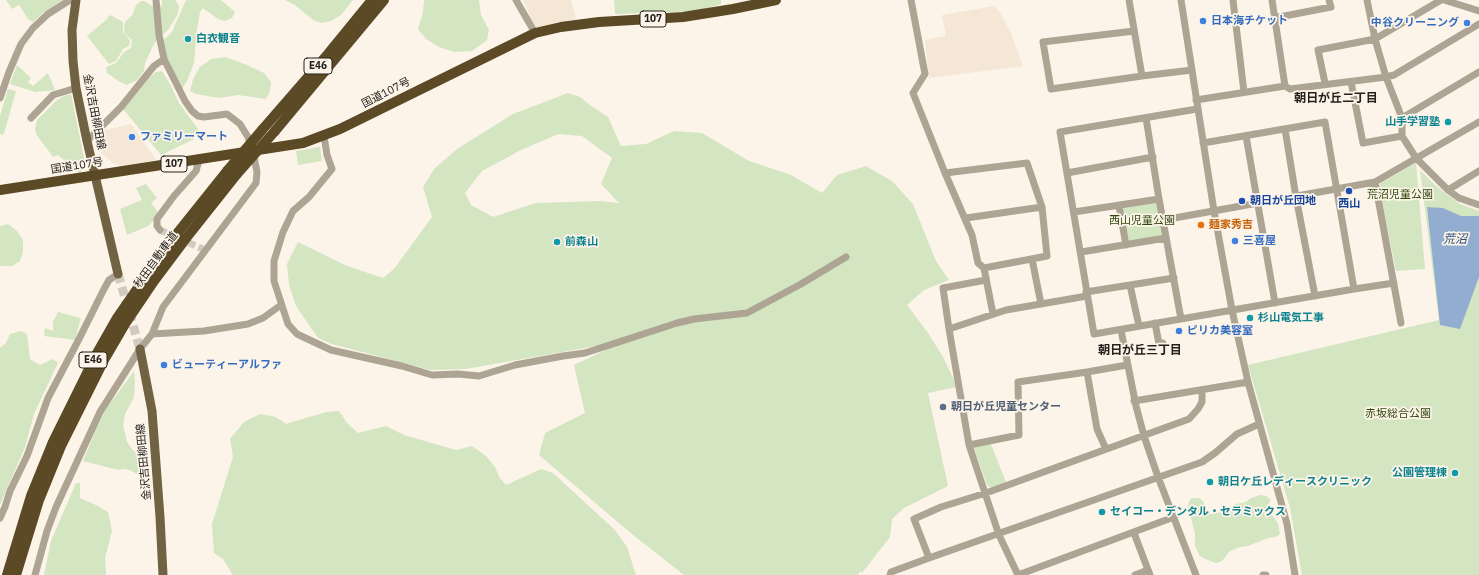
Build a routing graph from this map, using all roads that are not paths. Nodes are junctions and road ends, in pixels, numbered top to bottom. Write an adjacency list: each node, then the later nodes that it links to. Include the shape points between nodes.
1 (70, 0): 33 (street, via 48,14 33,28 22,44)
2 (76, 0): 31 (main road, 金沢吉田柳田線, via 72,30)
3 (156, 0): 23 (street)
4 (372, 0): 51 (highway, 秋田自動車道 / E46, bridge, via 262,130)
5 (384, 0): 51 (highway, 秋田自動車道 / E46, bridge, via 275,130)
6 (516, 0): 21 (street)
7 (776, 0): 21 (highway, 国道107号 / 107, via 733,10 683,17 599,22)
8 (911, 0): 52 (street, via 925,74 913,93)
9 (1129, 0): 20 (street)
10 (1180, 0): 24 (street)
11 (1233, 0): 32 (street)
12 (1272, 0): 18 (street)
13 (1329, 0): 18 (street, via 1331,7)
14 (1367, 0): 22 (street)
15 (1440, 0): 22 (street)
16 (1444, 0): 17 (street)
17 (1479, 11)
18 (1274, 18): 30 (street)
19 (1479, 24): 27 (street)
20 (1134, 31): 26 (street); 26 (street, via 1044,42 1051,89)
21 (535, 33): 41 (highway, 国道107号 / 107)
22 (1375, 39): 27 (street); 29 (street, via 1318,50)
23 (164, 59): 44 (street, via 154,66 121,107); 46 (street, via 192,111 204,117 227,114 240,124)
24 (1192, 70): 26 (street); 34 (street)
25 (1479, 72): 38 (street)
26 (1142, 76)
27 (1386, 77): 28 (street); 38 (street)
28 (1351, 82): 29 (street); 43 (street, via 1363,143)
29 (1325, 83): 30 (street, via 1290,89)
30 (1285, 86): 32 (street)
31 (76, 88): 36 (street, via 54,95); 44 (main road, 金沢吉田柳田線)
32 (1244, 92): 34 (street)
33 (0, 98)
34 (1196, 100): 35 (street)
35 (1198, 109): 37 (street); 45 (street)
36 (31, 118)
37 (1146, 118): 47 (street); 53 (street, via 1060,132)
38 (1402, 118): 43 (street)
39 (1479, 122): 48 (street)
40 (1286, 129): 42 (street); 57 (street, via 1325,122); 59 (street)
41 (324, 136): 46 (highway, 国道107号 / 107, via 303,143); 86 (street, via 332,169 309,198 293,211 274,261 274,281)
42 (1246, 136): 45 (street); 61 (street)
43 (1402, 136): 48 (street)
44 (87, 141): 54 (main road, 金沢吉田柳田線)
45 (1203, 143): 65 (street)
46 (253, 152): 49 (highway, 国道107号 / 107); 95 (street, via 257,172 256,183 163,307)
47 (1153, 157): 53 (street); 60 (street)
48 (1416, 158): 55 (street); 58 (street)
49 (200, 160): 54 (highway, 国道107号 / 107); 69 (street, via 196,171 157,219)
50 (1479, 171): 58 (street)
51 (232, 173): 116 (highway, 秋田自動車道 / E46, via 179,231 117,318 96,355 53,442 31,496); 117 (highway, 秋田自動車道 / E46, via 125,324 104,360 39,500)
52 (946, 173): 64 (street, via 1027,163); 67 (street)
53 (1067, 173): 66 (street)
54 (96, 176): 56 (highway, 国道107号 / 107); 76 (main road, 金沢吉田柳田線)
55 (1375, 182): 57 (street); 79 (street)
56 (0, 190)
57 (1337, 190): 59 (street); 81 (street)
58 (1448, 190): 62 (street, via 1459,198)
59 (1296, 197): 61 (street); 83 (street)
60 (1159, 199): 63 (street); 68 (street)
61 (1257, 204): 65 (street); 84 (street)
62 (1479, 205)
63 (1119, 206): 66 (street); 71 (street)
64 (1042, 207): 67 (street); 74 (street, via 1047,256)
65 (1214, 211): 68 (street); 87 (street)
66 (1074, 212): 72 (street)
67 (966, 218): 75 (street, via 978,263)
68 (1163, 220): 70 (street)
69 (160, 230)
70 (1166, 238): 71 (street); 77 (street)
71 (1126, 245): 72 (street)
72 (1081, 252): 82 (street)
73 (846, 256): 86 (street, via 747,313 689,320 586,354 515,365 479,376 432,375 331,350 297,334 288,324)
74 (1032, 259): 75 (street); 85 (street)
75 (984, 268): 78 (street)
76 (118, 274): 110 (street, via 109,280 48,398 27,456)
77 (1174, 278): 80 (street); 89 (street)
78 (986, 280): 88 (street); 93 (street, via 943,288)
79 (1394, 283): 81 (street); 91 (street)
80 (1130, 285): 82 (street); 92 (street)
81 (1354, 289): 83 (street)
82 (1086, 294): 85 (street); 94 (street, via 1094,334)
83 (1315, 296): 84 (street)
84 (1275, 303): 87 (street)
85 (1041, 304): 88 (street)
86 (281, 305): 95 (street, via 263,318 248,324 204,331)
87 (1232, 310): 89 (street); 100 (street)
88 (993, 314): 93 (street)
89 (1181, 319): 90 (street)
90 (1155, 323): 92 (street); 96 (street, via 1159,344)
91 (1401, 323)
92 (1138, 326): 94 (street)
93 (949, 329): 105 (street)
94 (1121, 330): 98 (street)
95 (152, 334): 97 (street)
96 (1163, 343)
97 (140, 349): 118 (street, via 100,412 83,446 47,531); 119 (main road, 金沢吉田柳田線, via 152,411)
98 (1127, 365): 99 (street); 102 (street)
99 (1087, 372): 105 (street, via 1018,382 1019,435); 106 (street, via 1097,429)
100 (1248, 382): 101 (street); 103 (street)
101 (1202, 390): 102 (street); 104 (street, via 1202,402 1188,419)
102 (1134, 400): 104 (street)
103 (1259, 424): 107 (street, via 1237,434 1202,462); 125 (street, via 1288,524)
104 (1144, 436): 106 (street); 107 (street)
105 (968, 445): 108 (street)
106 (1106, 449): 108 (street)
107 (1158, 477): 109 (street); 112 (street)
108 (986, 493): 112 (street); 113 (street, via 914,519)
109 (1174, 517): 111 (street); 122 (street)
110 (0, 518)
111 (1134, 533): 114 (street); 120 (street)
112 (999, 535): 113 (street); 120 (street)
113 (929, 558): 115 (street)
114 (1149, 573): 121 (street)
115 (891, 574)
116 (7, 575)
117 (16, 575)
118 (35, 575)
119 (163, 575)
120 (1018, 575)
121 (1135, 575)
122 (1196, 575)
123 (1263, 575): 124 (street)
124 (1266, 575)
125 (1294, 575)

